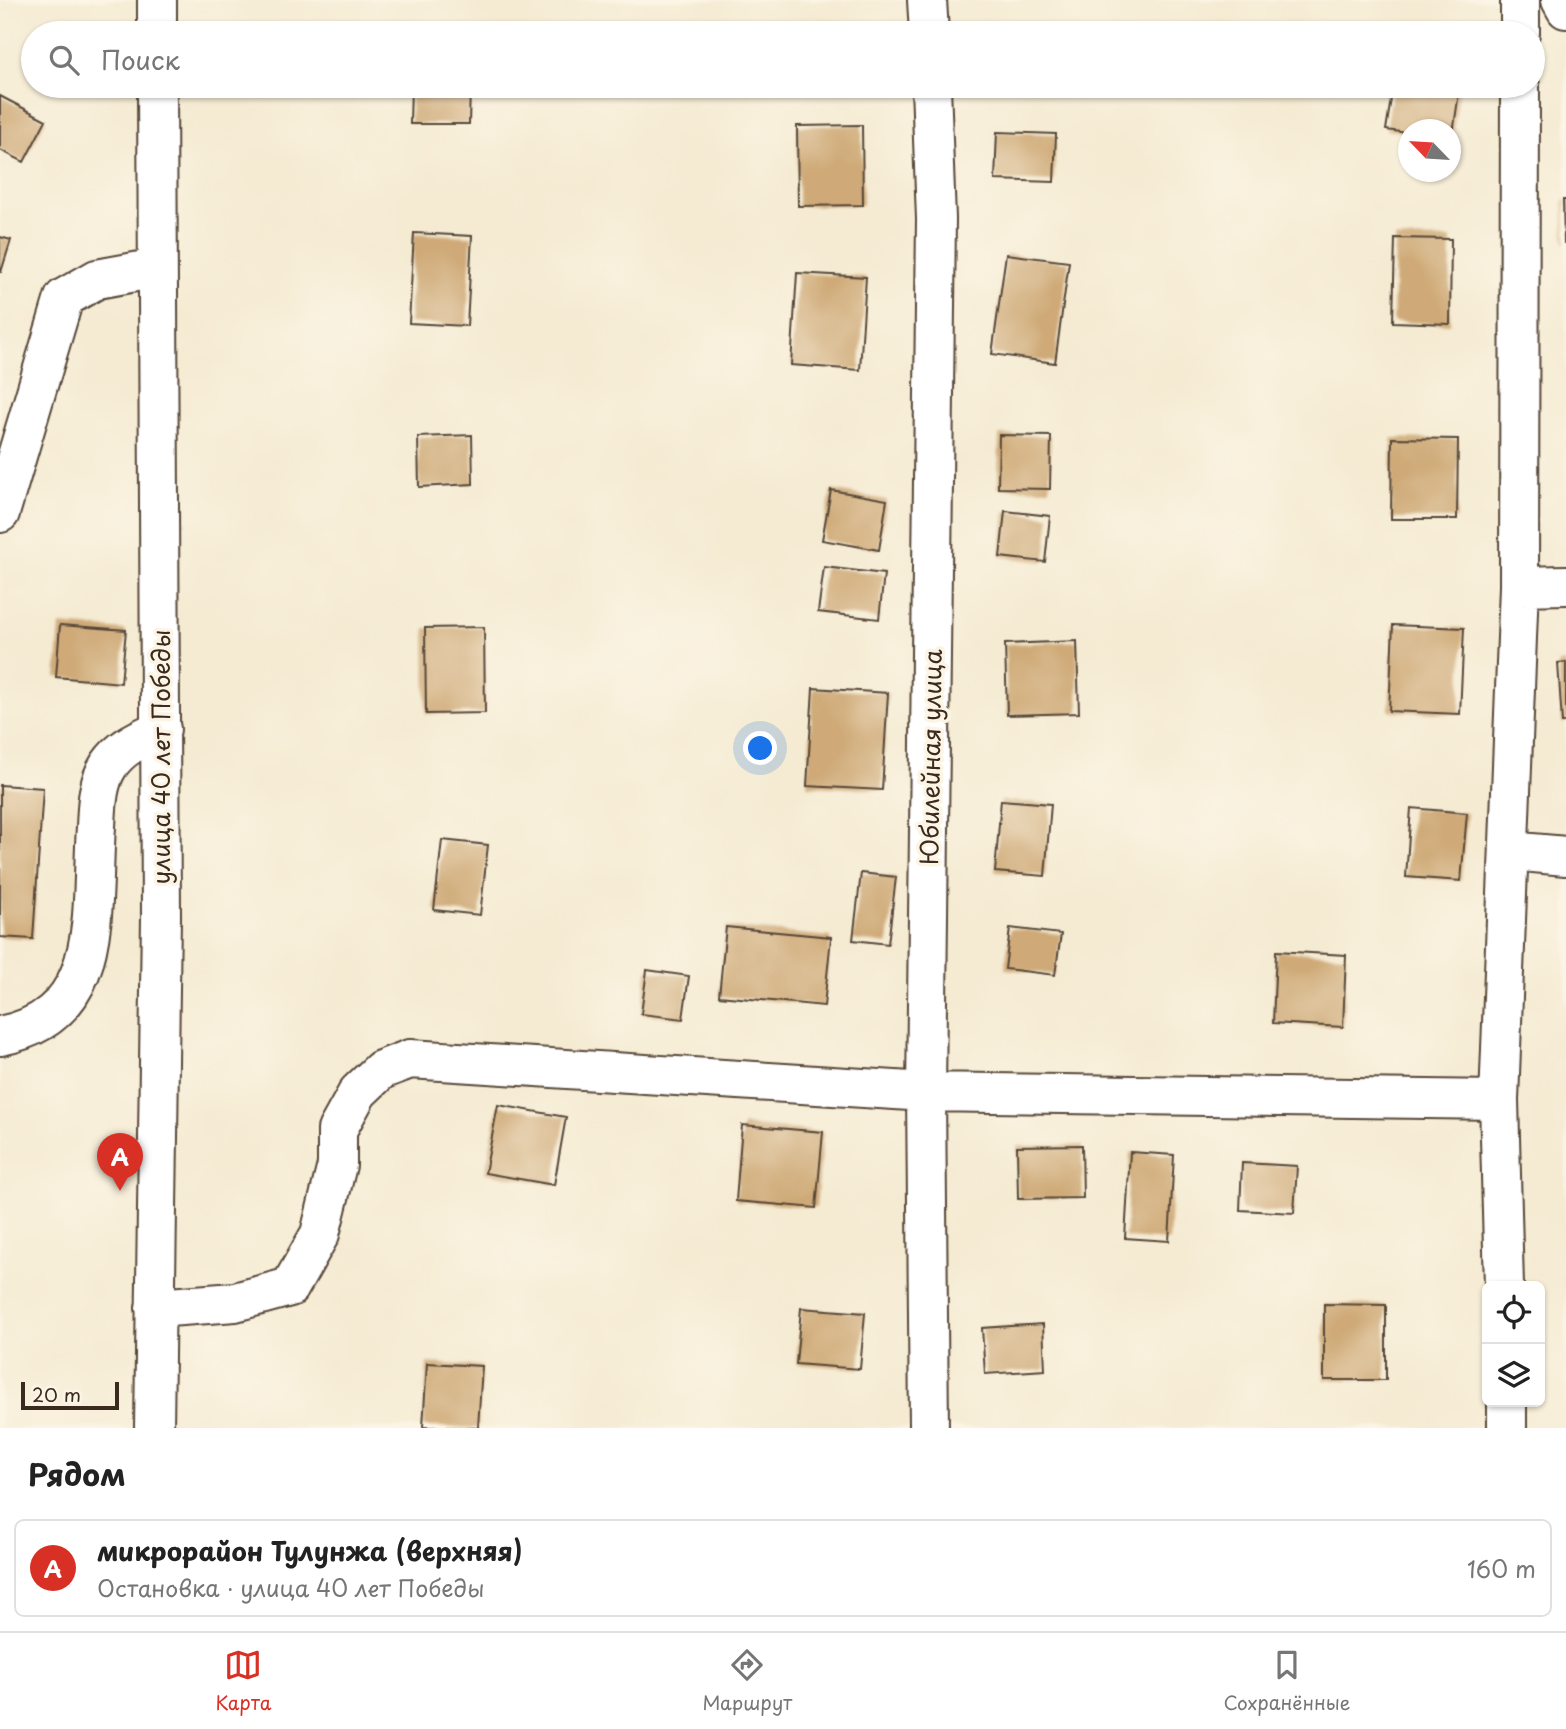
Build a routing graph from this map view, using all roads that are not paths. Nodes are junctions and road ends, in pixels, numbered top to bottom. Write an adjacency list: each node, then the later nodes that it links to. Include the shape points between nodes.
1 (157, 0): 6 (street)
2 (927, 0): 7 (street)
3 (1520, 0): 8 (street)
4 (1561, 0): 5 (street)
5 (1566, 9)
6 (157, 21)
7 (928, 21)
8 (1520, 21)
9 (157, 98): 12 (street, улица 40 лет Победы)
10 (931, 98): 20 (street, Юбилейная улица, via 936,219)
11 (1520, 98): 15 (street)
12 (157, 268): 13 (street, via 97,279 64,298); 16 (street, улица 40 лет Победы)
13 (0, 513)
14 (1566, 585): 15 (street)
15 (1519, 586): 17 (street)
16 (160, 729): 19 (street, via 121,751 107,768 99,790 94,913 82,968 71,993 42,1022); 23 (street, улица 40 лет Победы)
17 (1510, 851): 18 (street); 21 (street)
18 (1566, 856)
19 (0, 1036)
20 (926, 1092): 21 (street); 23 (street, via 410,1059 381,1070 358,1092 337,1130 337,1165 320,1234 290,1287 235,1302); 26 (street, Юбилейная улица)
21 (1499, 1100): 22 (street)
22 (1504, 1281)
23 (155, 1308): 25 (street, улица 40 лет Победы)
24 (1507, 1407): 27 (street)
25 (154, 1428)
26 (929, 1428)
27 (1507, 1428)

